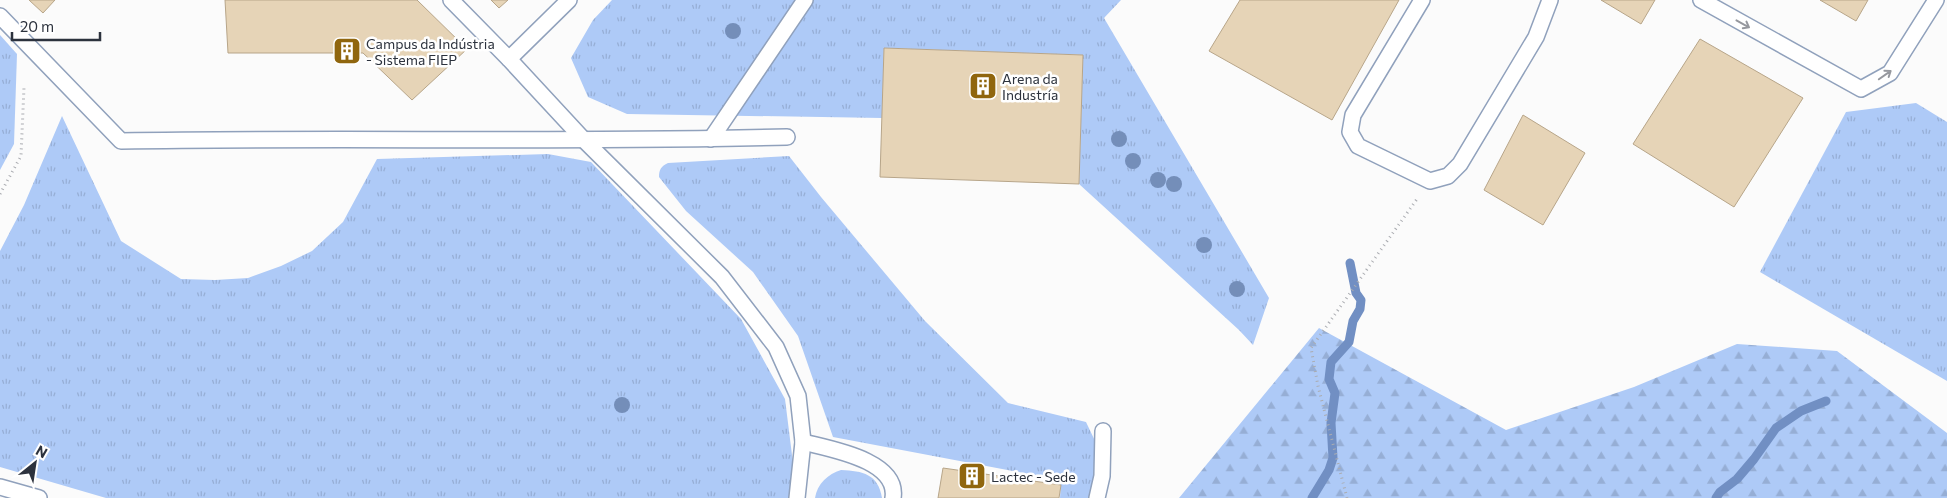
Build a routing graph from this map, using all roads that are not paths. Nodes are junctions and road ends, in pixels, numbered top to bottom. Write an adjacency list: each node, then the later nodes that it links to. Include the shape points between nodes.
1 (451, 0): 9 (lane)
2 (568, 0): 9 (lane)
3 (805, 0): 11 (lane)
4 (1422, 0): 5 (lane, via 1353,115 1350,132 1358,146 1430,181 1448,176 1460,164 1536,37)
5 (1550, 0)
6 (1701, 0): 7 (lane, one-way to 7, via 1861,89 1890,72)
7 (1936, 0)
8 (0, 16): 12 (lane, via 121,141)
9 (509, 59): 12 (lane)
10 (787, 137): 11 (lane)
11 (711, 139): 12 (lane)
12 (584, 140): 14 (lane, via 722,277 776,347 798,396)
13 (1103, 431): 19 (lane, via 1102,476)
14 (803, 442): 17 (lane); 18 (lane, via 875,465 887,474 894,491)
15 (0, 487): 16 (lane)
16 (39, 498)
17 (797, 498)
18 (893, 498)
19 (1097, 498)

